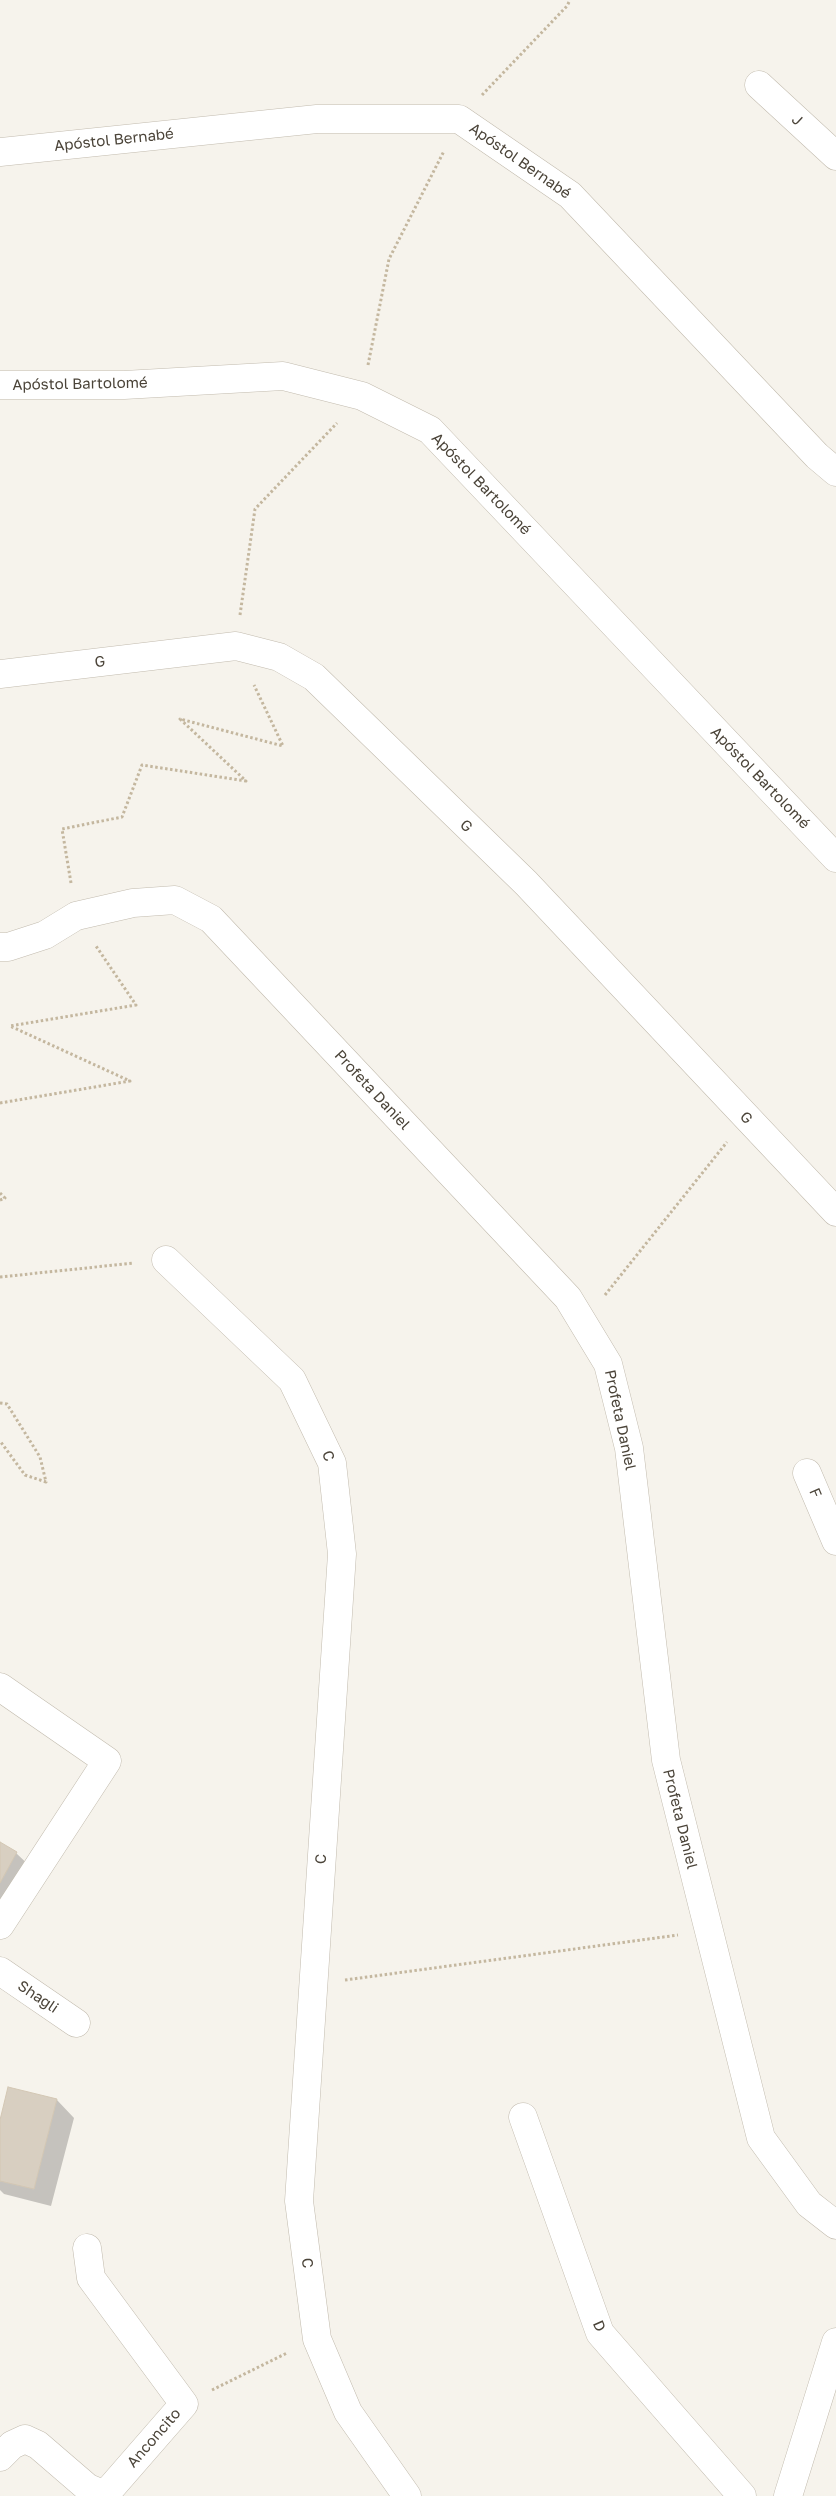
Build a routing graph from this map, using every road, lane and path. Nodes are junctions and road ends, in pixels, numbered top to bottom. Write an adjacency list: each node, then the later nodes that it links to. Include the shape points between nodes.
1 (759, 84): 3 (street, J)
2 (0, 152): 5 (street, Apóstol Bernabé, via 317,119 459,119 570,195 817,456)
3 (836, 156)
4 (0, 385): 7 (street, Apóstol Bartolomé, via 124,385 283,376 362,396 430,430)
5 (836, 472)
6 (0, 674): 9 (street, G, via 236,646 279,656 314,677 526,884)
7 (836, 858)
8 (0, 947): 15 (street, Profeta Daniel, via 45,935 76,916 133,903 175,900 211,919 568,1298)
9 (746, 1118): 12 (street, G); 15 (path)
10 (0, 1193): 11 (path, via 5,1198)
11 (0, 1200)
12 (836, 1212)
13 (166, 1260): 14 (path); 24 (street, C, via 292,1380 332,1463 342,1554)
14 (0, 1277)
15 (583, 1322): 22 (street, Profeta Daniel, via 608,1364 629,1448 666,1760)
16 (0, 1403): 17 (path, via 7,1404 40,1457 46,1482 25,1475)
17 (0, 1441)
18 (807, 1473): 19 (street, F)
19 (836, 1541)
20 (0, 1687): 21 (street, via 107,1761)
21 (0, 1925)
22 (708, 1931): 24 (path); 27 (street, Profeta Daniel, via 761,2138 809,2204)
23 (0, 1971): 25 (street, Shagli)
24 (313, 1984): 29 (street, C, via 299,2200)
25 (76, 2023)
26 (523, 2117): 34 (street, D, via 600,2333)
27 (836, 2225)
28 (87, 2248): 31 (street, Anconcito, via 91,2278)
29 (317, 2339): 31 (path); 33 (street, C, via 348,2412)
30 (836, 2342): 35 (street)
31 (184, 2404): 32 (street, Anconcito, via 110,2489 100,2493 88,2488 38,2445 25,2439 12,2445)
32 (0, 2457)
33 (407, 2496)
34 (742, 2496)
35 (788, 2496)

